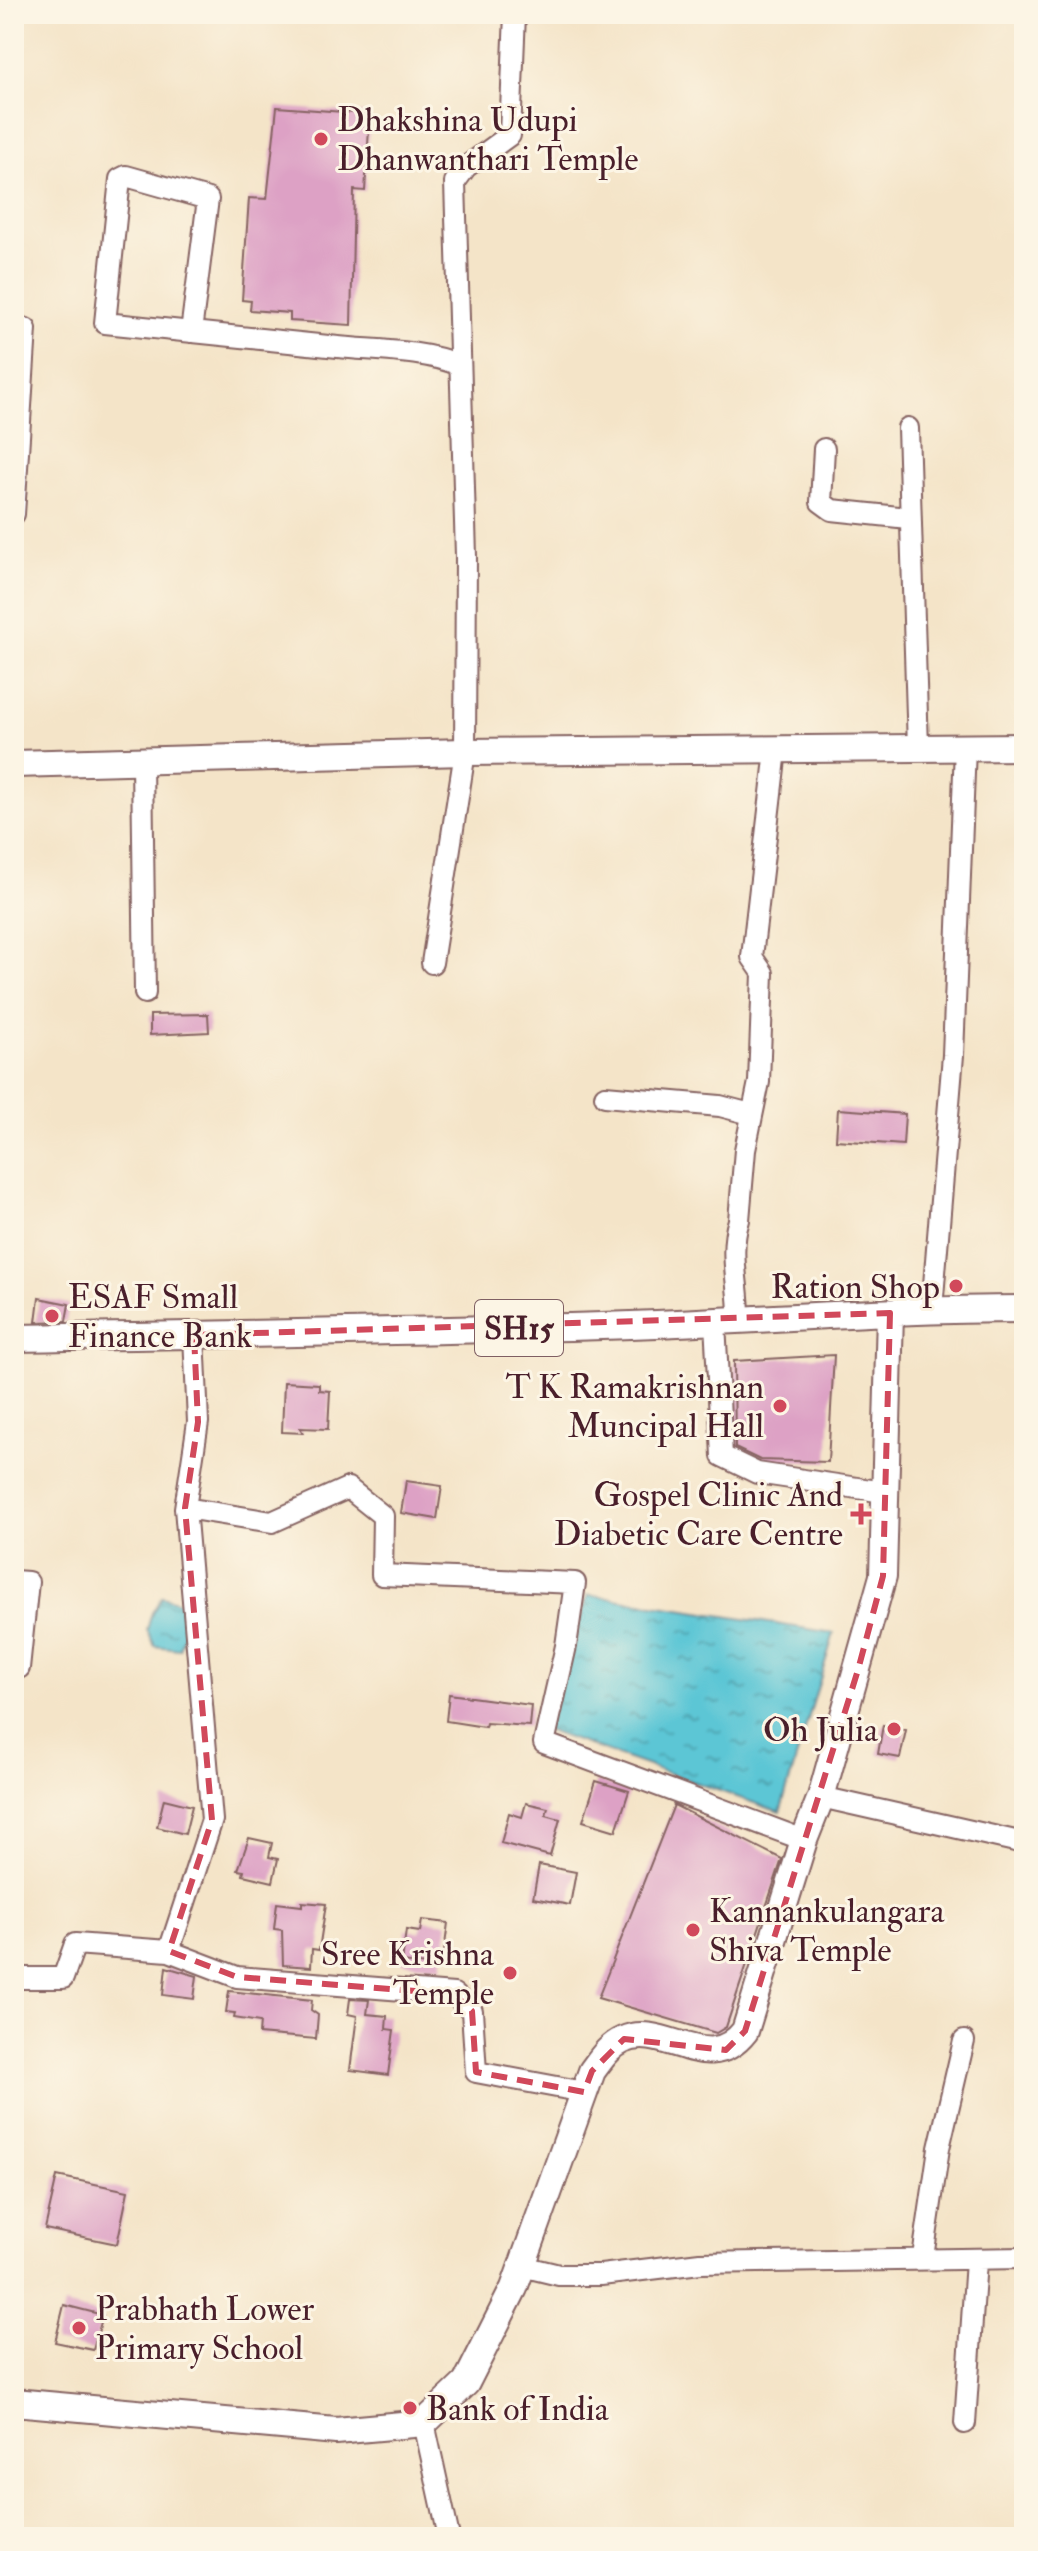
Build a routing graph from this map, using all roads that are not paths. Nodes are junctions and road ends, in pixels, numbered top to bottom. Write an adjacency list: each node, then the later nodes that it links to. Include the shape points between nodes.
1 (515, 14): 4 (street, via 510,135 466,167 455,182)
2 (14, 325): 7 (street, via 26,329)
3 (191, 332): 3 (street, via 105,323 120,179 126,176 208,199); 4 (street, via 439,357)
4 (459, 365): 13 (street, via 466,556)
5 (908, 428): 8 (street)
6 (824, 449): 8 (street, via 821,502 832,510)
7 (14, 514)
8 (908, 518): 11 (street)
9 (965, 747): 10 (main road); 11 (main road); 20 (street, via 953,1055)
10 (1024, 747)
11 (918, 748): 12 (main road)
12 (776, 750): 13 (main road); 19 (street, via 752,957 763,973 759,1082)
13 (465, 752): 14 (main road); 16 (street)
14 (142, 761): 15 (main road); 17 (street)
15 (14, 764)
16 (432, 963)
17 (145, 993)
18 (605, 1096): 19 (street, via 720,1106)
19 (751, 1114): 23 (street)
20 (932, 1309): 21 (main road, SH15); 22 (main road, SH15)
21 (1024, 1309)
22 (890, 1313): 23 (main road, SH15); 26 (main road)
23 (727, 1321): 24 (main road, SH15); 26 (street, via 722,1456 757,1473)
24 (194, 1335): 25 (main road, SH15); 27 (street, via 198,1422)
25 (14, 1338)
26 (884, 1492): 30 (main road, via 883,1576)
27 (185, 1508): 31 (street, via 272,1522 348,1488 383,1516 382,1575 575,1583 544,1743); 33 (street, via 212,1820)
28 (14, 1581): 29 (street, via 28,1582)
29 (19, 1668)
30 (821, 1797): 31 (main road); 32 (street)
31 (804, 1840): 36 (main road, via 745,2031 736,2042 715,2052 640,2037 624,2039 592,2071)
32 (1024, 1843)
33 (169, 1951): 34 (street, via 75,1944 63,1978); 36 (street, via 237,1977 454,1994 472,2011 476,2072)
34 (14, 1978)
35 (964, 2041): 37 (street, via 939,2148)
36 (584, 2092): 40 (main road)
37 (923, 2257): 39 (street); 40 (street, via 700,2263 601,2275 559,2275)
38 (1024, 2258): 39 (street)
39 (976, 2261): 43 (street)
40 (522, 2266): 42 (main road, via 466,2383)
41 (14, 2402): 42 (main road, via 336,2431)
42 (424, 2423): 44 (street)
43 (965, 2423)
44 (449, 2537)

